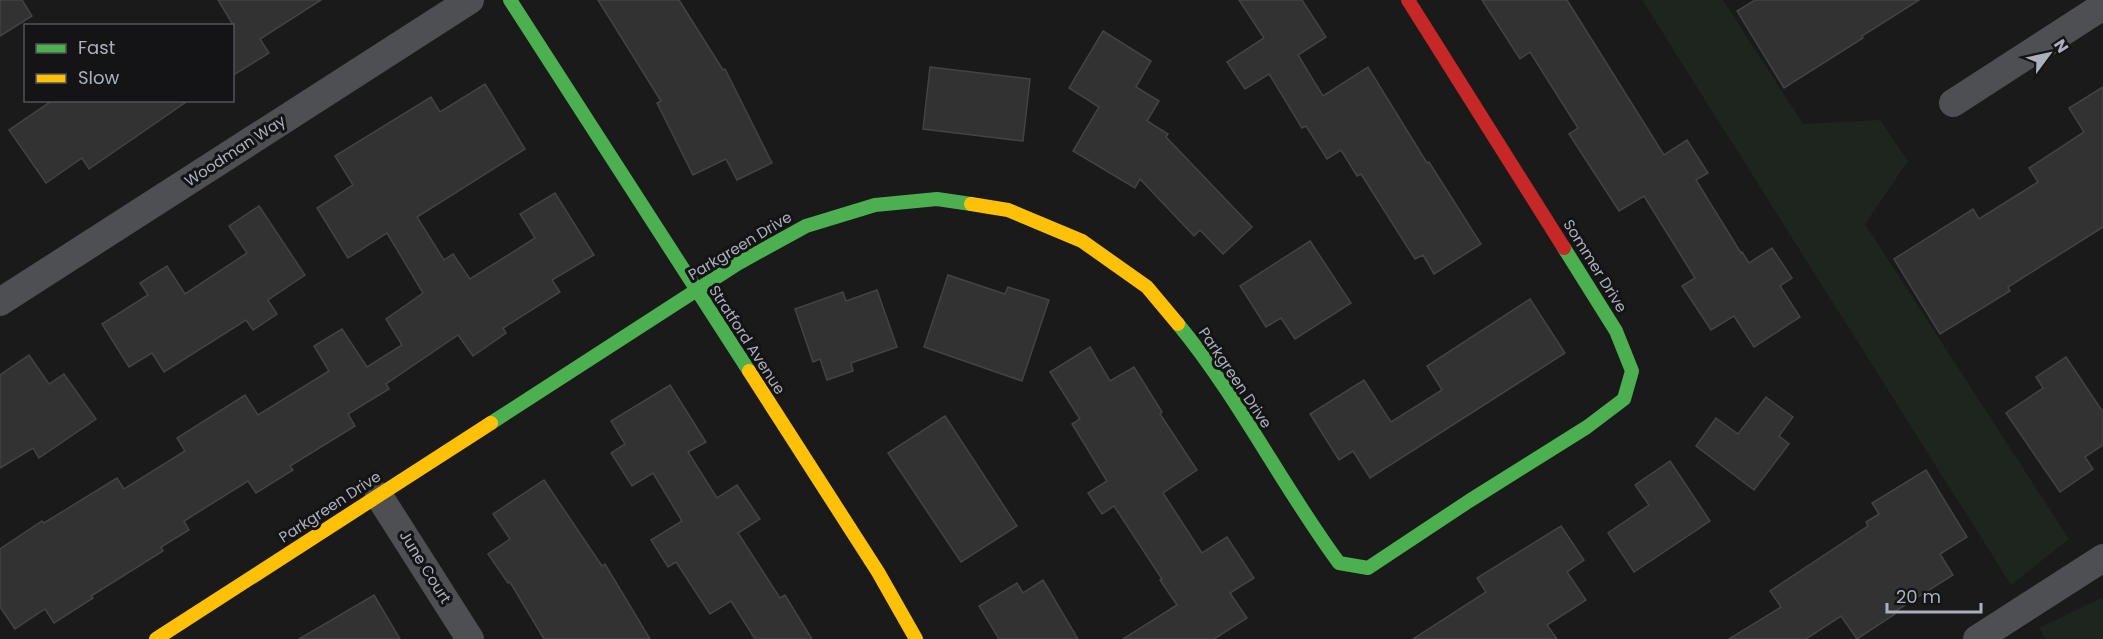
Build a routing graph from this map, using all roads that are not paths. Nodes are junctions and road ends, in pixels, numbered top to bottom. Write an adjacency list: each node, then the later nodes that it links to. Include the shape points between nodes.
1 (470, 0): 7 (street, Woodman Way)
2 (510, 0): 6 (street, Stratford Avenue)
3 (1408, 0): 9 (street, Sommer Drive, via 1616,331 1632,371 1624,399 1587,427)
4 (2103, 6): 5 (street)
5 (1953, 103)
6 (696, 291): 8 (street, Parkgreen Drive); 9 (street, Parkgreen Drive, via 806,226 875,205 937,200 1008,210 1082,241 1147,286 1203,355 1339,563 1368,568); 13 (street, Stratford Avenue, via 878,572)
7 (0, 302)
8 (379, 496): 11 (street, Parkgreen Drive); 12 (street, June Court)
9 (1468, 501)
10 (2103, 558): 14 (street)
11 (156, 639)
12 (470, 639)
13 (916, 639)
14 (1977, 639)

